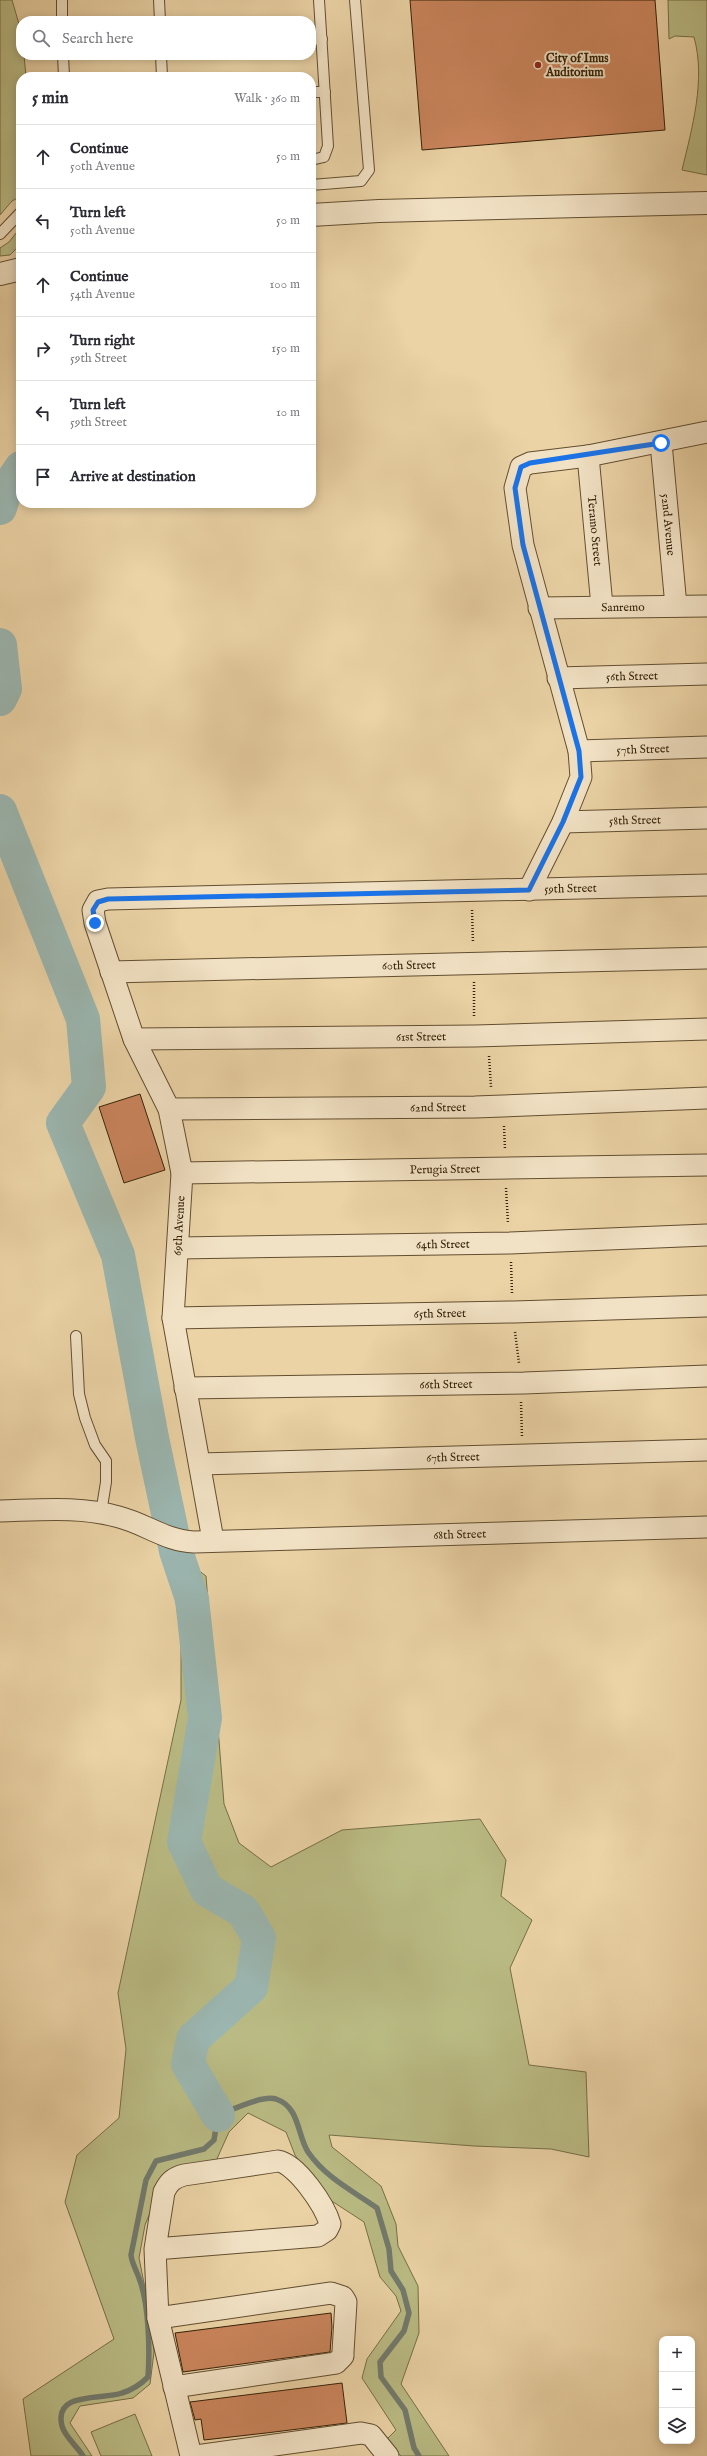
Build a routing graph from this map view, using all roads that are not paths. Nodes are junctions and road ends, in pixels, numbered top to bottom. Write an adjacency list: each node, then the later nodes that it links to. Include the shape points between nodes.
1 (62, 0): 5 (lane)
2 (159, 0): 6 (lane)
3 (319, 0): 7 (lane)
4 (355, 0): 16 (lane, via 369,170 361,181)
5 (62, 16)
6 (160, 16)
7 (322, 39): 8 (lane); 14 (lane)
8 (316, 40)
9 (64, 60): 11 (lane)
10 (161, 60): 12 (lane)
11 (64, 72)
12 (162, 72)
13 (316, 92): 14 (lane)
14 (325, 92): 15 (lane, via 327,150 324,157)
15 (316, 159)
16 (316, 185)
17 (707, 203): 18 (street)
18 (316, 215)
19 (16, 217): 20 (lane)
20 (0, 234)
21 (16, 270): 22 (street)
22 (0, 274)
23 (707, 432): 24 (street)
24 (661, 443): 25 (street); 27 (street, 52nd Avenue)
25 (588, 456): 26 (street, Teramo Street); 29 (street, via 530,463 521,467 518,475 515,488 523,545)
26 (602, 606): 27 (street, Sanremo); 29 (street, Sanremo)
27 (676, 606): 28 (street, Sanremo)
28 (707, 606)
29 (539, 608): 31 (street)
30 (707, 674): 31 (street, 56th Street)
31 (558, 678): 33 (street)
32 (707, 747): 33 (street, 57th Street)
33 (579, 751): 35 (street, via 581,777)
34 (707, 818): 35 (street, 58th Street)
35 (563, 822): 37 (street)
36 (707, 884): 37 (street, 59th Street)
37 (529, 890): 38 (street, 59th Street, via 108,899 98,902 93,910)
38 (95, 923): 40 (street, 69th Avenue)
39 (707, 958): 40 (street, 60th Street)
40 (111, 972): 42 (street, 69th Avenue)
41 (707, 1029): 42 (street, 61st Street, via 488,1035)
42 (134, 1039): 44 (street, 69th Avenue)
43 (707, 1098): 44 (street, 62nd Street, via 497,1106)
44 (169, 1109): 46 (street, 69th Avenue)
45 (707, 1165): 46 (street, Perugia Street)
46 (182, 1173): 48 (street, 69th Avenue)
47 (707, 1236): 48 (street, 64th Street, via 510,1243)
48 (178, 1248): 50 (street, 69th Avenue)
49 (707, 1306): 50 (street, 65th Street)
50 (173, 1318): 53 (street, 69th Avenue)
51 (76, 1336): 57 (lane, via 79,1394 95,1445 106,1461 106,1482)
52 (707, 1376): 53 (street, 66th Street, via 521,1383)
53 (184, 1388): 55 (street, 69th Avenue)
54 (707, 1450): 55 (street, 67th Street)
55 (200, 1464): 59 (street, 69th Avenue)
56 (0, 1510): 57 (street, via 75,1509)
57 (101, 1513): 59 (street, 68th Street, via 133,1520 160,1535 182,1542)
58 (707, 1527): 59 (street, 68th Street)
59 (213, 1540)
60 (155, 2249): 60 (street, via 318,2236 327,2230 330,2224 324,2209 293,2168 286,2162 278,2161 175,2178 164,2192); 61 (street)
61 (158, 2318): 62 (street); 62 (street, via 331,2293 343,2297 346,2302 344,2352 336,2363)
62 (174, 2387): 63 (street)
63 (191, 2456)
64 (196, 2456): 65 (street, via 361,2433 371,2435)
65 (388, 2456)

